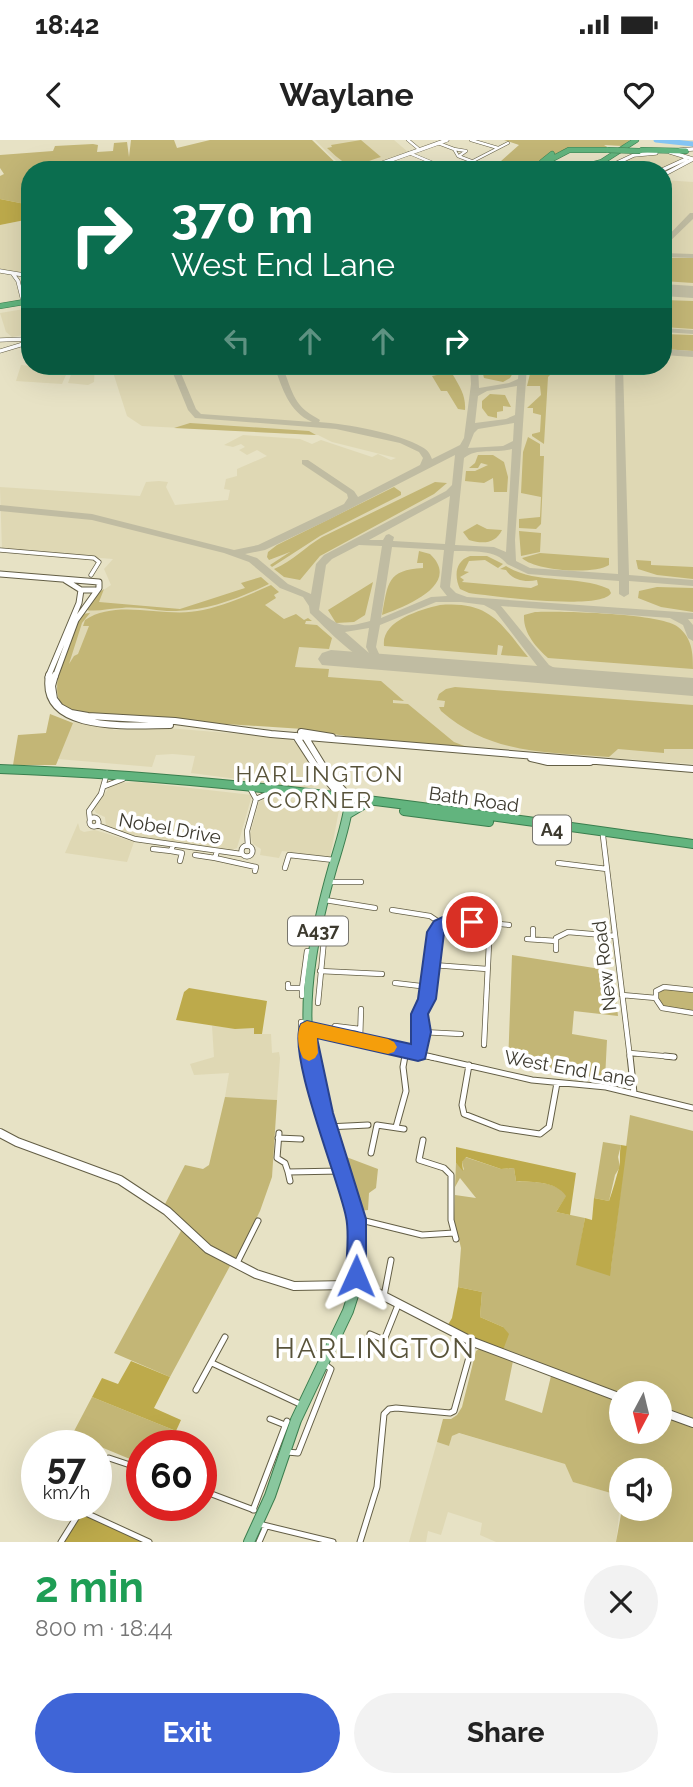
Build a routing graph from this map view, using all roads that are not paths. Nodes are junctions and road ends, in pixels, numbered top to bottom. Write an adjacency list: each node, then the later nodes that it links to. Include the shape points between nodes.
1 (408, 140): 10 (street)
2 (447, 140): 5 (street)
3 (471, 140): 7 (street)
4 (638, 140): 25 (highway); 26 (highway)
5 (438, 143): 8 (street); 10 (street)
6 (508, 143): 7 (street)
7 (499, 148): 15 (street)
8 (454, 149): 16 (street); 16 (street, via 466,151)
9 (609, 149): 11 (highway, bridge); 23 (highway, via 561,151); 24 (highway, via 572,150)
10 (420, 150): 13 (street)
11 (641, 150): 12 (highway); 14 (highway)
12 (670, 152): 14 (street); 27 (street)
13 (409, 153): 18 (street); 19 (street)
14 (689, 153): 17 (street); 28 (street)
15 (485, 155): 21 (street); 22 (street)
16 (458, 156): 20 (street)
17 (692, 159): 29 (street)
18 (387, 161)
19 (428, 161)
20 (470, 161)
21 (474, 161)
22 (484, 161)
23 (545, 161)
24 (551, 161)
25 (604, 161)
26 (608, 161)
27 (623, 161)
28 (672, 166)
29 (672, 169)
30 (0, 271): 31 (street)
31 (13, 274): 32 (street); 34 (street)
32 (21, 275)
33 (21, 279): 34 (street)
34 (18, 281): 35 (street)
35 (21, 290)
36 (21, 303): 38 (highway)
37 (21, 303): 38 (highway)
38 (0, 307)
39 (0, 338): 40 (street)
40 (9, 339): 41 (street); 43 (street)
41 (21, 340)
42 (21, 344): 43 (street)
43 (16, 346): 44 (street)
44 (0, 351)
45 (3, 552): 47 (street, via 95,559 99,563)
46 (0, 574): 48 (street)
47 (91, 575)
48 (63, 579): 49 (street); 50 (street)
49 (86, 580): 50 (street); 51 (street, via 99,582)
50 (80, 589): 51 (street); 52 (street, via 79,604 48,677 50,703 83,721)
51 (95, 590): 52 (street, via 75,625 53,682 54,699 64,709 81,715)
52 (179, 723): 53 (street)
53 (296, 734): 54 (street); 57 (street)
54 (309, 735): 55 (street); 56 (street); 57 (street)
55 (333, 738): 56 (street); 58 (street, via 548,762)
56 (323, 739): 57 (street)
57 (308, 747): 62 (street); 68 (street)
58 (693, 769)
59 (0, 772): 60 (highway, Bath Road / A4)
60 (106, 776): 61 (highway, Bath Road / A4); 63 (street, Nobel Drive); 66 (highway, Bath Road / A4)
61 (127, 778): 63 (street); 64 (highway, Bath Road / A4)
62 (328, 781): 66 (street, via 327,790); 68 (street)
63 (104, 787): 75 (street, Nobel Drive, via 89,811 90,820 98,819 97,825 122,836)
64 (251, 790): 65 (highway, Bath Road / A4); 67 (street)
65 (269, 793): 67 (street); 68 (highway, Bath Road / A4)
66 (318, 794): 68 (highway, Bath Road / A4)
67 (256, 799): 73 (street, Nobel Drive, via 247,831)
68 (347, 801): 69 (highway, Bath Road / A4); 70 (main road, A437); 71 (main road, A437); 74 (highway, Bath Road / A4)
69 (363, 805): 70 (main road); 72 (highway, Bath Road / A4)
70 (348, 814): 71 (main road, A437)
71 (342, 834): 81 (main road, A437)
72 (603, 836): 74 (highway, Bath Road / A4); 86 (street, New Road)
73 (248, 846): 78 (street); 78 (street, via 252,854)
74 (693, 846)
75 (172, 848): 76 (street); 77 (street, Nobel Drive); 82 (street, via 182,853)
76 (153, 849)
77 (217, 850): 78 (street, Nobel Drive); 80 (street)
78 (241, 854)
79 (195, 855): 80 (street)
80 (215, 858): 84 (street)
81 (335, 860): 85 (street, via 289,855); 87 (main road, A437)
82 (180, 861)
83 (558, 863): 86 (street)
84 (257, 866)
85 (285, 868)
86 (607, 869): 96 (street, New Road)
87 (329, 882): 88 (street); 89 (main road, A437)
88 (361, 882)
89 (325, 900): 90 (street); 98 (main road, A437)
90 (376, 908)
91 (392, 910): 93 (street, via 430,916)
92 (490, 923): 93 (street, via 454,920); 94 (street); 101 (street)
93 (442, 924): 100 (street, via 436,932)
94 (509, 925)
95 (533, 929): 97 (street, via 530,939)
96 (615, 936): 97 (street, via 568,932); 109 (street, New Road)
97 (556, 942): 99 (street)
98 (319, 944): 102 (street); 108 (main road, A437)
99 (556, 950)
100 (433, 965): 101 (street); 106 (street)
101 (487, 970): 120 (street)
102 (320, 971): 103 (street); 108 (street)
103 (382, 974)
104 (396, 983): 106 (street)
105 (288, 984): 108 (street, via 288,988)
106 (429, 987): 116 (street, via 420,1014)
107 (693, 990): 110 (street, via 664,987 657,990)
108 (307, 994): 111 (street); 114 (main road, A437)
109 (622, 995): 110 (street); 122 (street, New Road)
110 (656, 998): 113 (street, via 663,1010)
111 (318, 1003)
112 (361, 1009): 115 (street)
113 (693, 1013)
114 (307, 1029): 117 (street, West End Lane); 130 (main road, A437)
115 (360, 1029): 117 (street, via 335,1026); 119 (street)
116 (422, 1032): 118 (street); 123 (street)
117 (330, 1034): 119 (street, West End Lane)
118 (461, 1034)
119 (360, 1041): 121 (street, West End Lane)
120 (484, 1045)
121 (407, 1051): 123 (street, West End Lane); 131 (street, via 403,1067 406,1091)
122 (630, 1053): 124 (street); 127 (street, New Road)
123 (418, 1054): 125 (street, West End Lane)
124 (674, 1057)
125 (469, 1065): 126 (street, West End Lane); 126 (street, via 464,1114 475,1121 529,1133 539,1134 549,1127)
126 (557, 1083): 127 (street, West End Lane)
127 (634, 1093): 128 (street, West End Lane)
128 (693, 1108)
129 (368, 1125): 130 (street)
130 (327, 1127): 139 (main road, A437)
131 (396, 1127): 132 (street); 136 (street, via 377,1125 372,1150)
132 (404, 1129)
133 (0, 1133): 145 (street, via 120,1180 167,1211 208,1249)
134 (301, 1139): 140 (street, via 279,1136 277,1157)
135 (423, 1140): 137 (street)
136 (381, 1149)
137 (419, 1160): 138 (street); 142 (street, via 449,1172 455,1236 422,1235)
138 (412, 1166)
139 (342, 1171): 140 (street); 142 (main road, A437)
140 (288, 1172): 141 (street)
141 (290, 1181)
142 (356, 1219): 146 (main road, A437)
143 (258, 1221): 145 (street)
144 (391, 1260): 147 (street)
145 (236, 1264): 146 (street, via 285,1285)
146 (356, 1286): 147 (street); 153 (main road, A437)
147 (384, 1296): 148 (street)
148 (398, 1305): 149 (street, via 384,1340); 151 (street)
149 (370, 1334)
150 (225, 1337): 154 (street)
151 (473, 1342): 156 (street); 171 (street, via 454,1411 396,1408 384,1414 377,1487)
152 (307, 1350): 153 (street)
153 (324, 1360): 157 (main road, A437); 161 (street, via 331,1369 298,1453)
154 (212, 1363): 155 (street); 157 (street)
155 (196, 1390)
156 (609, 1393)
157 (303, 1406): 161 (main road, A437)
158 (672, 1415): 160 (street)
159 (270, 1419): 163 (street, via 286,1423)
160 (693, 1423)
161 (287, 1452): 163 (main road, A437)
162 (217, 1498): 163 (street)
163 (259, 1518): 168 (main road, A437); 169 (street); 170 (street)
164 (74, 1521): 166 (street)
165 (103, 1521): 167 (street)
166 (61, 1542)
167 (149, 1542)
168 (248, 1542)
169 (259, 1542)
170 (333, 1542)
171 (360, 1542)

